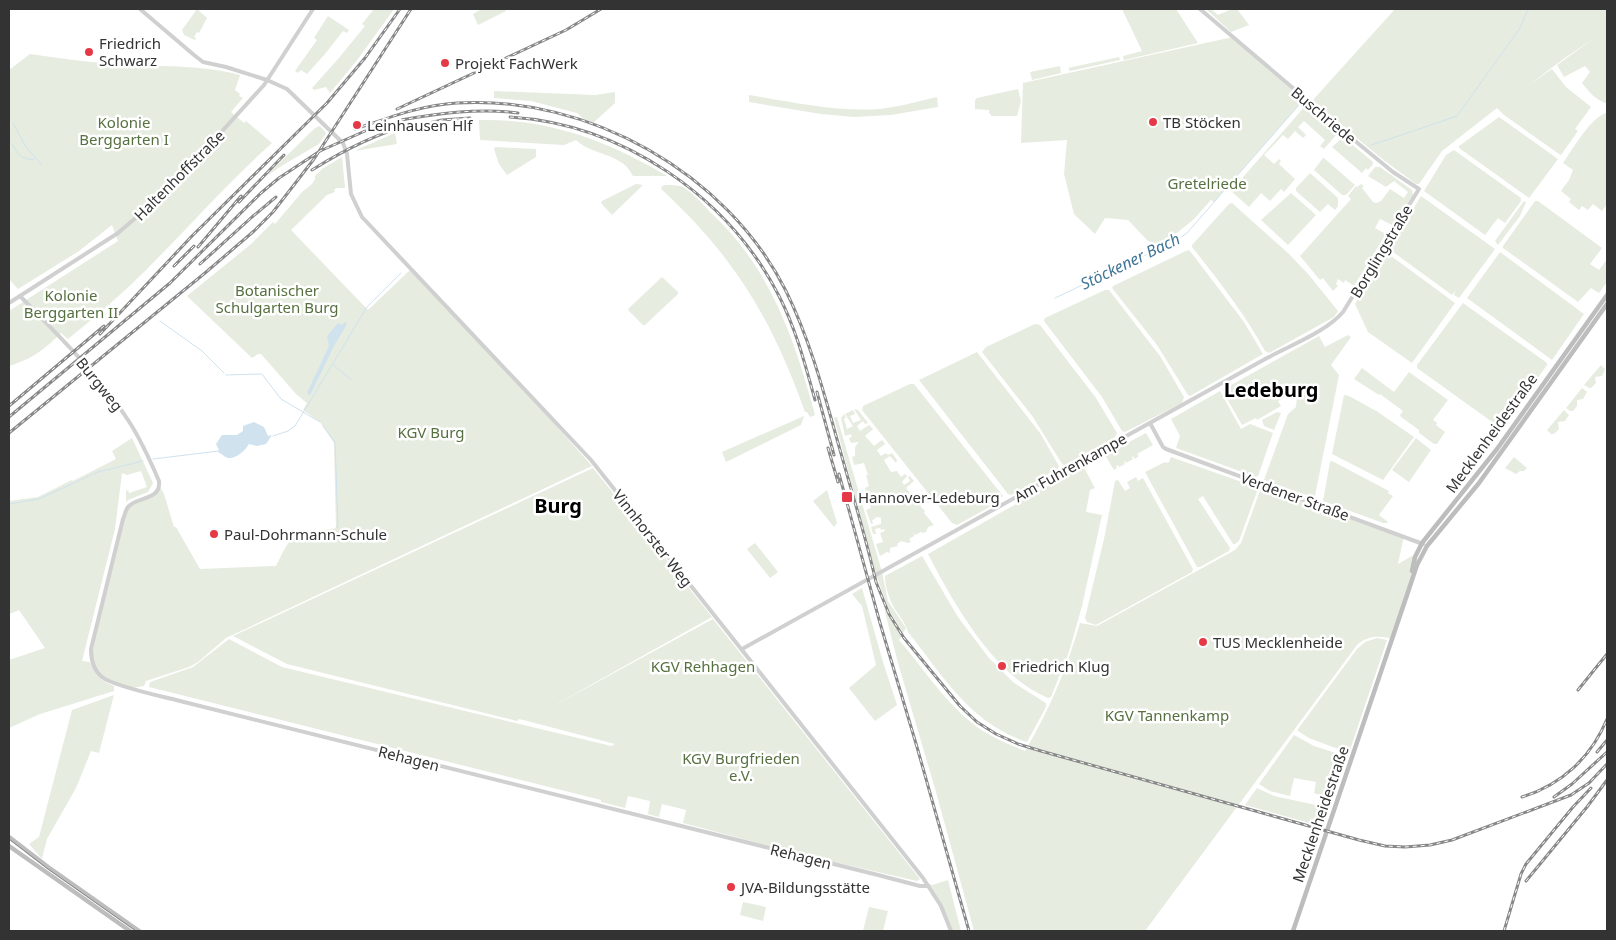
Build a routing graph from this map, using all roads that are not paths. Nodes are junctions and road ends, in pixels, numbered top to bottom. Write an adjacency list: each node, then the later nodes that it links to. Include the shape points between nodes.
1 (140, 9): 4 (street, via 197,59)
2 (313, 9): 4 (street, Haltenhoffstraße)
3 (1200, 9): 5 (street, Buschriede, via 1360,145)
4 (267, 80): 7 (street, Haltenhoffstraße, via 186,172 153,204 118,234); 18 (street, Vinnhorster Weg, via 293,94 343,143 351,194 362,217 586,454)
5 (1419, 189): 10 (street, Borglingstraße)
6 (1607, 295): 13 (main road, Mecklenheidestraße)
7 (20, 296): 8 (street, Haltenhoffstraße); 16 (street, Burgweg, via 122,410)
8 (9, 303)
9 (1607, 304): 12 (main road, Mecklenheidestraße)
10 (1343, 312): 11 (street, Am Fuhrenkampe, via 1332,323)
11 (1150, 423): 17 (street, Verdener Straße, via 1163,447); 18 (street, Am Fuhrenkampe)
12 (1512, 436): 13 (main road); 15 (main road, Mecklenheidestraße)
13 (1506, 437): 14 (main road, Mecklenheidestraße)
14 (1479, 473): 15 (main road); 17 (main road, Mecklenheidestraße)
15 (1480, 483): 17 (main road, Mecklenheidestraße)
16 (160, 485): 21 (street, Rehagen, via 152,496 129,507 123,519 91,649 94,666 102,678 176,700)
17 (1425, 544): 25 (main road, Mecklenheidestraße, via 1415,557 1408,592)
18 (742, 649): 21 (street, Vinnhorster Weg)
19 (9, 837): 23 (main road)
20 (9, 846): 22 (main road)
21 (929, 886): 24 (street, Vinnhorster Weg)
22 (130, 931)
23 (139, 931)
24 (951, 931)
25 (1294, 931)

